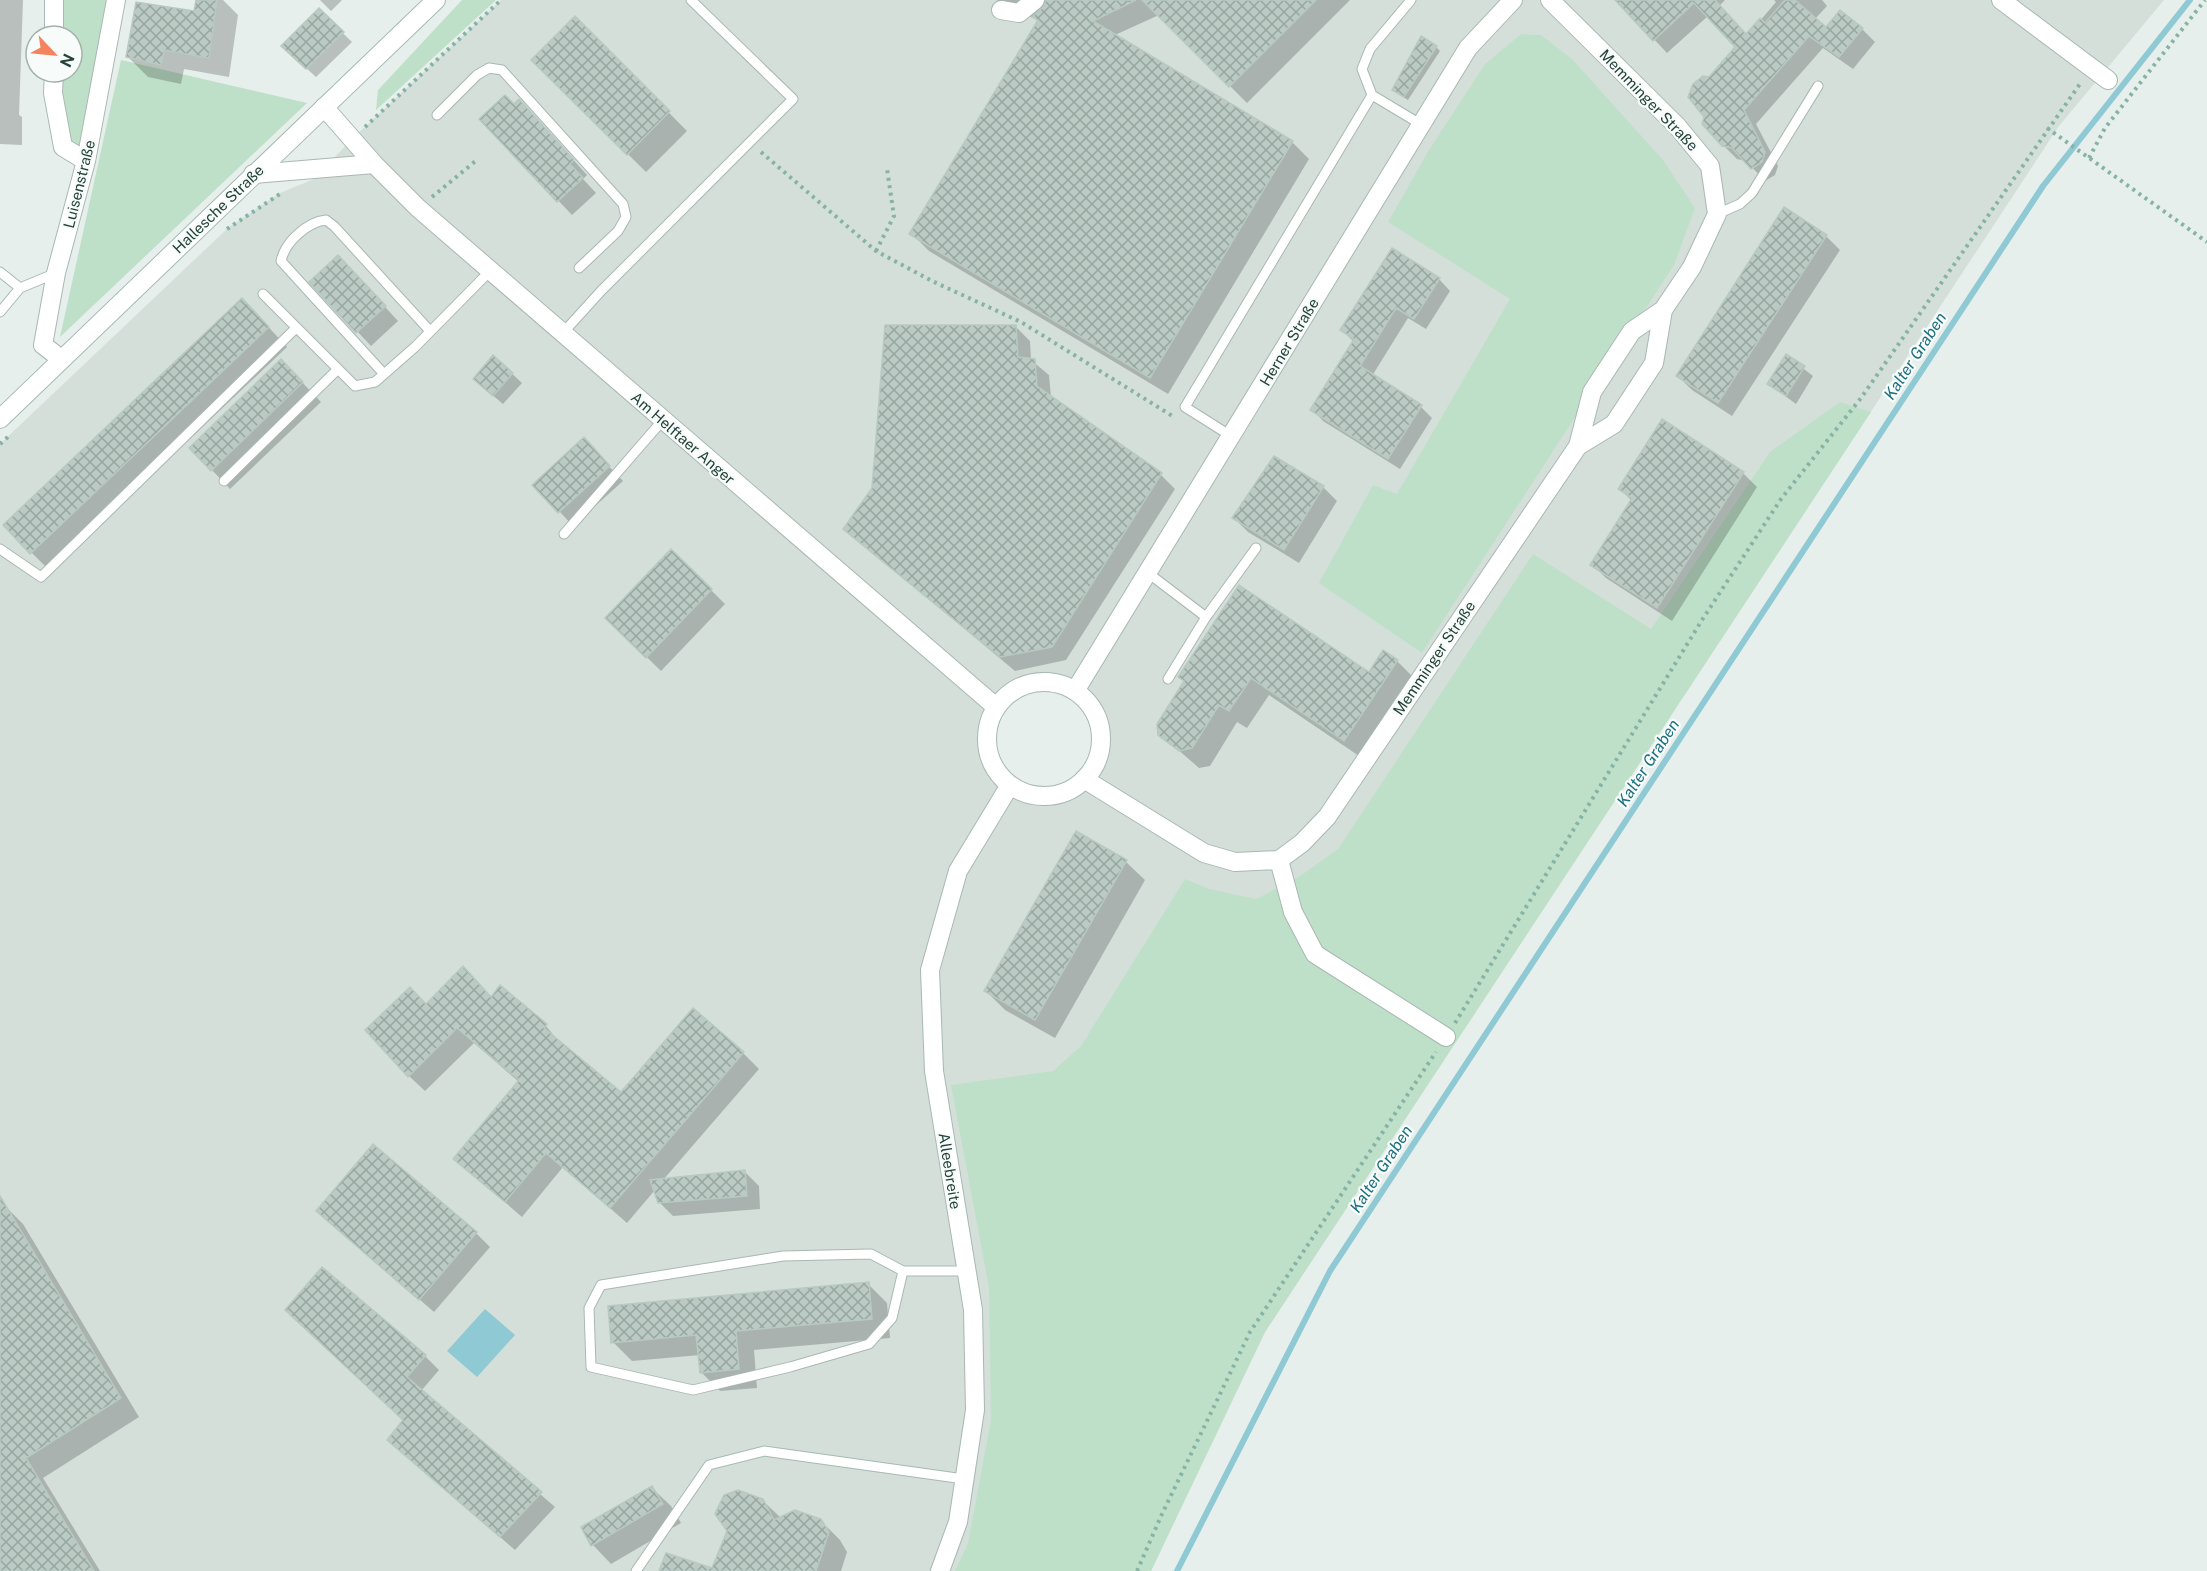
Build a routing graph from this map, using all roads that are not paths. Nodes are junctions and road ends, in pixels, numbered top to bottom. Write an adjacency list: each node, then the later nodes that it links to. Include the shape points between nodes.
1 (54, 0): 11 (street)
2 (116, 0): 19 (street, Luisenstraße)
3 (436, 0): 16 (street, Hallesche Straße)
4 (691, 0): 33 (lane, via 793,99)
5 (1035, 0): 10 (street, via 1019,12)
6 (1411, 0): 15 (lane, via 1370,49 1362,69)
7 (1513, 0): 18 (street, Herner Straße, via 1468,48)
8 (1550, 0): 22 (street, Memminger Straße, via 1677,126 1710,166)
9 (2001, 0): 12 (street)
10 (1001, 10)
11 (54, 24)
12 (2108, 80)
13 (53, 84): 19 (street, via 63,147)
14 (1818, 86): 22 (lane, via 1752,193 1740,204)
15 (1372, 96): 18 (lane); 39 (lane, via 1185,407)
16 (324, 107): 20 (street, Am Helftaer Anger); 21 (street, Hallesche Straße)
17 (437, 115): 23 (lane, via 477,75 489,68 502,70 623,204 626,217 618,231)
18 (1422, 124): 39 (street, Herner Straße)
19 (86, 162): 26 (street, Luisenstraße)
20 (374, 164): 21 (street); 24 (street, Am Helftaer Anger)
21 (254, 174): 34 (street, Hallesche Straße)
22 (1717, 214): 29 (street, Memminger Straße, via 1692,267)
23 (579, 268)
24 (490, 271): 32 (lane); 33 (street, Am Helftaer Anger)
25 (0, 272): 27 (lane)
26 (56, 273): 27 (lane); 34 (street, Luisenstraße, via 43,345)
27 (20, 288): 30 (lane)
28 (263, 294): 31 (lane)
29 (1664, 310): 40 (street, Memminger Straße, via 1632,331 1592,392); 40 (street, Memminger Straße, via 1654,363 1614,424)
30 (0, 312)
31 (296, 328): 35 (lane); 44 (lane, via 41,577)
32 (430, 331): 36 (lane); 36 (lane, via 334,226 326,220 310,224 284,250 281,261)
33 (562, 334): 38 (street, Am Helftaer Anger)
34 (61, 358): 37 (street, Hallesche Straße)
35 (337, 370): 36 (lane, via 355,386 375,382); 41 (lane)
36 (384, 374)
37 (0, 419)
38 (663, 421): 42 (lane); 49 (street, Am Helftaer Anger)
39 (1231, 436): 45 (street, Herner Straße)
40 (1578, 446): 52 (street, Memminger Straße, via 1327,817)
41 (224, 481)
42 (564, 534)
43 (1256, 548): 46 (lane)
44 (0, 549)
45 (1148, 573): 46 (lane); 48 (street, Herner Straße)
46 (1206, 617): 47 (lane)
47 (1168, 679)
48 (1075, 691): 49 (street, via 1062,684 1032,683 1012,692); 50 (street, via 1094,712 1101,740 1099,754)
49 (996, 707): 51 (street, via 989,723 990,757)
50 (1084, 779): 51 (street, via 1071,789 1048,795 1024,792); 52 (street, via 1204,853 1235,862)
51 (1010, 785): 55 (street, Alleebreite, via 958,871 930,970 934,1071)
52 (1279, 860): 53 (street, via 1293,912 1315,954)
53 (1446, 1037)
54 (903, 1270): 54 (lane, via 891,1318 869,1344 693,1390 591,1367 588,1308 601,1285 783,1256 871,1254); 55 (lane)
55 (967, 1271): 56 (street, Alleebreite, via 973,1310 975,1410)
56 (964, 1479): 57 (lane, via 764,1451 709,1465); 58 (street, Alleebreite, via 958,1522)
57 (636, 1571)
58 (940, 1571)

